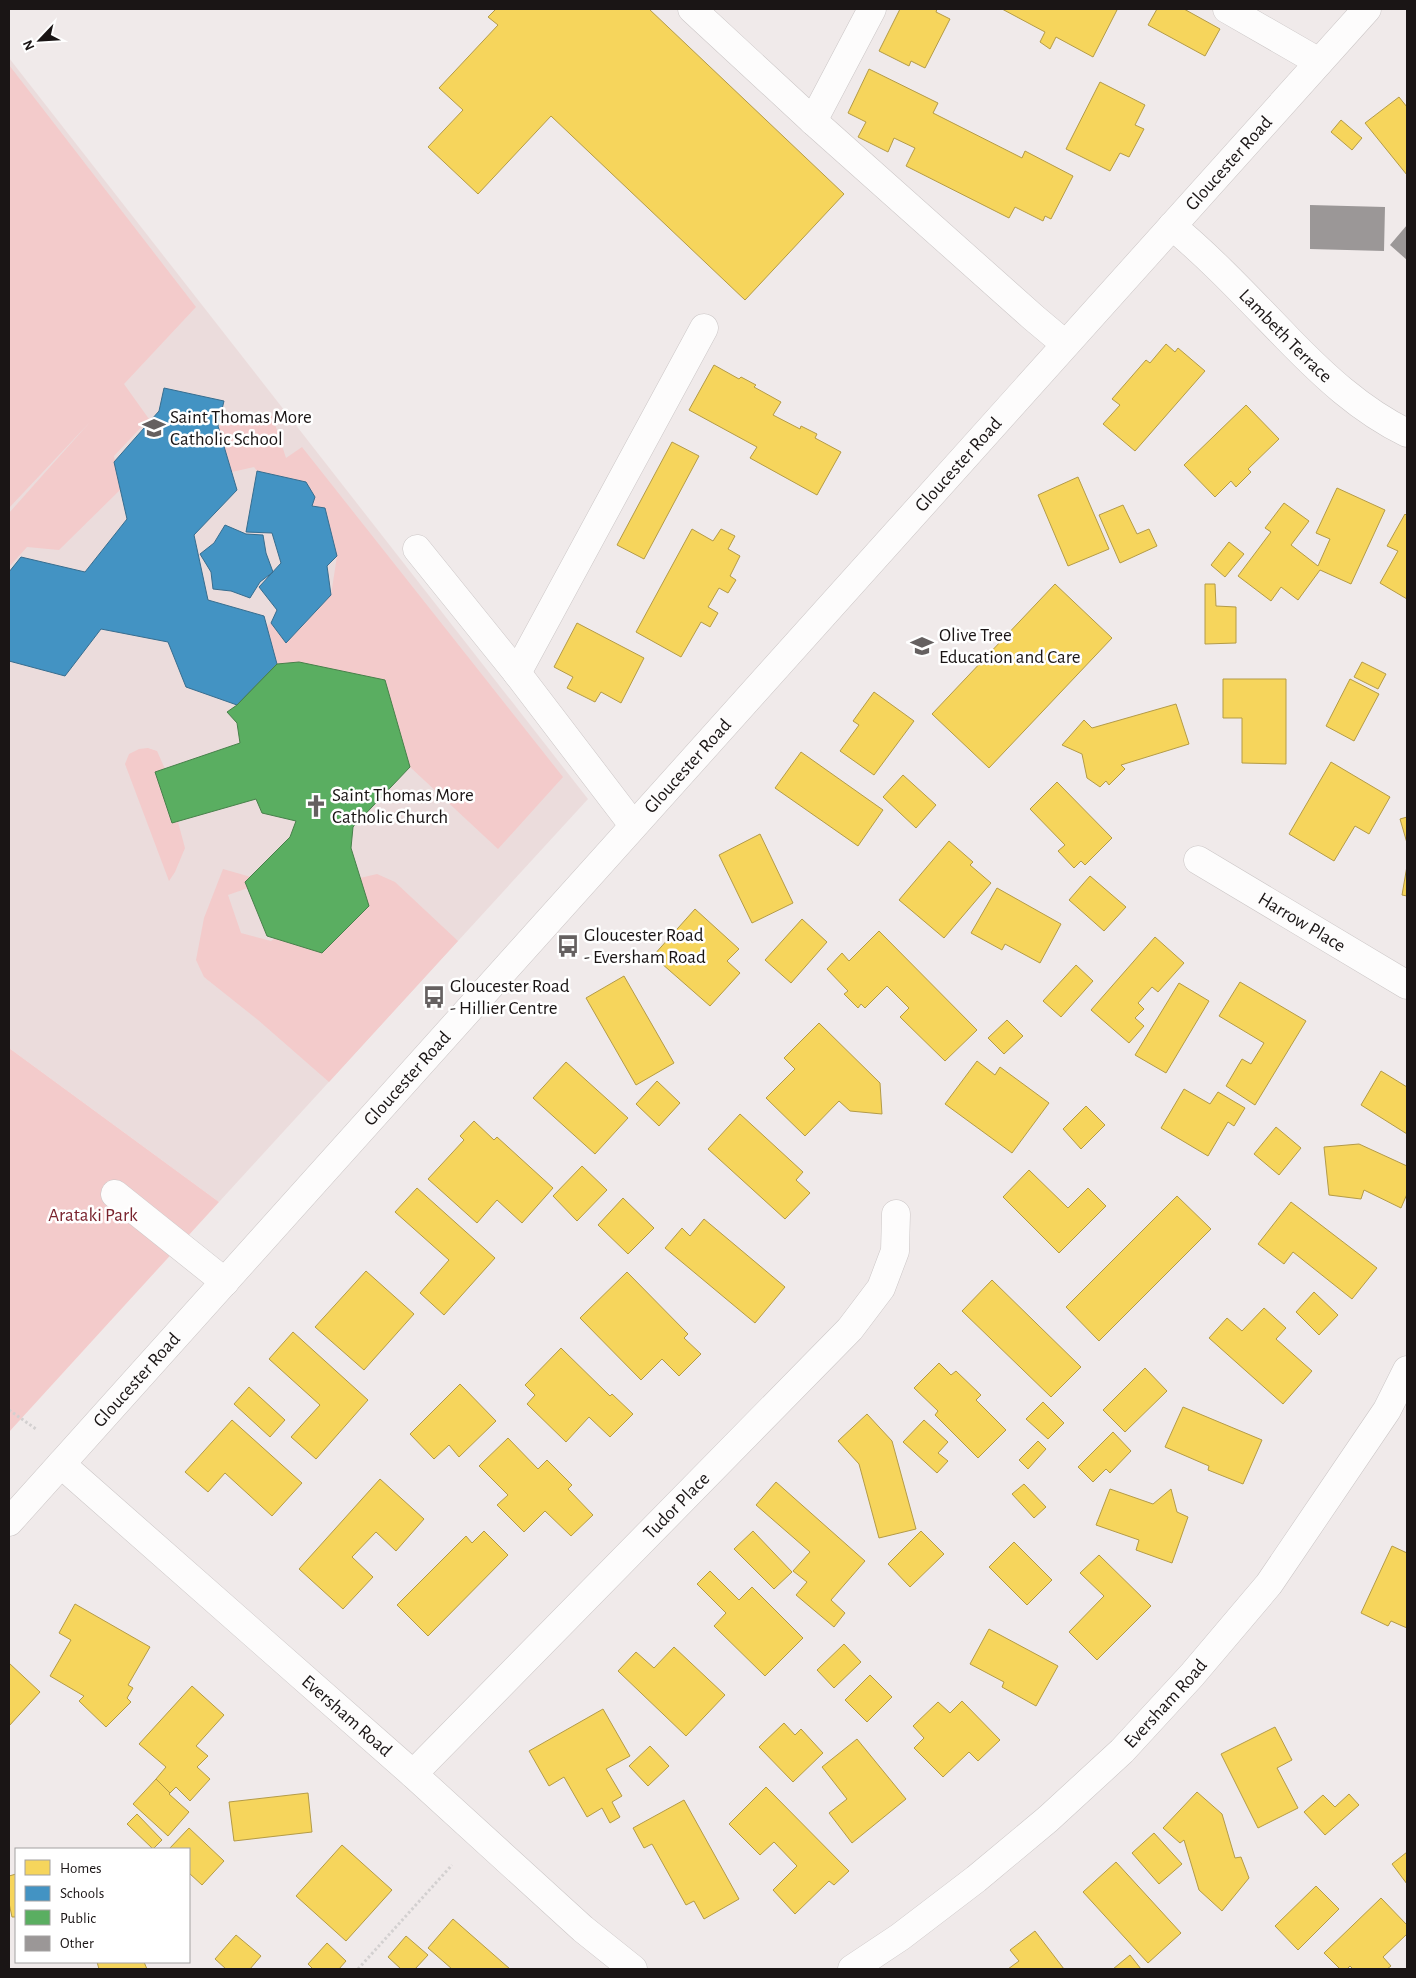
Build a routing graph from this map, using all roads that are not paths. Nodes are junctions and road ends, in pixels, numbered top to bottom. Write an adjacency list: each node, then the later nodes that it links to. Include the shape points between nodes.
1 (692, 9): 6 (street)
2 (872, 9): 6 (street)
3 (1227, 9): 5 (street)
4 (1367, 9): 5 (street, Gloucester Road)
5 (1319, 62): 7 (street, Gloucester Road)
6 (813, 121): 9 (street)
7 (1172, 226): 9 (street, Gloucester Road); 10 (street, Lambeth Terrace, via 1198,247 1322,373 1362,406)
8 (704, 328): 12 (street)
9 (1065, 344): 13 (street, Gloucester Road)
10 (1407, 433)
11 (417, 549): 12 (street)
12 (517, 673): 13 (street)
13 (633, 825): 18 (street, Gloucester Road)
14 (1198, 860): 15 (street, Harrow Place)
15 (1407, 985)
16 (114, 1194): 18 (street)
17 (896, 1214): 22 (street, Tudor Place, via 895,1251 882,1288 850,1329)
18 (225, 1282): 20 (street, Gloucester Road)
19 (1407, 1370): 24 (street, Eversham Road, via 1387,1410 1270,1584 1122,1751 1048,1819 976,1878 900,1937)
20 (61, 1464): 21 (street, Gloucester Road); 22 (street, Eversham Road)
21 (9, 1522)
22 (413, 1774): 23 (street, Eversham Road, via 583,1929)
23 (633, 1969)
24 (852, 1969)

